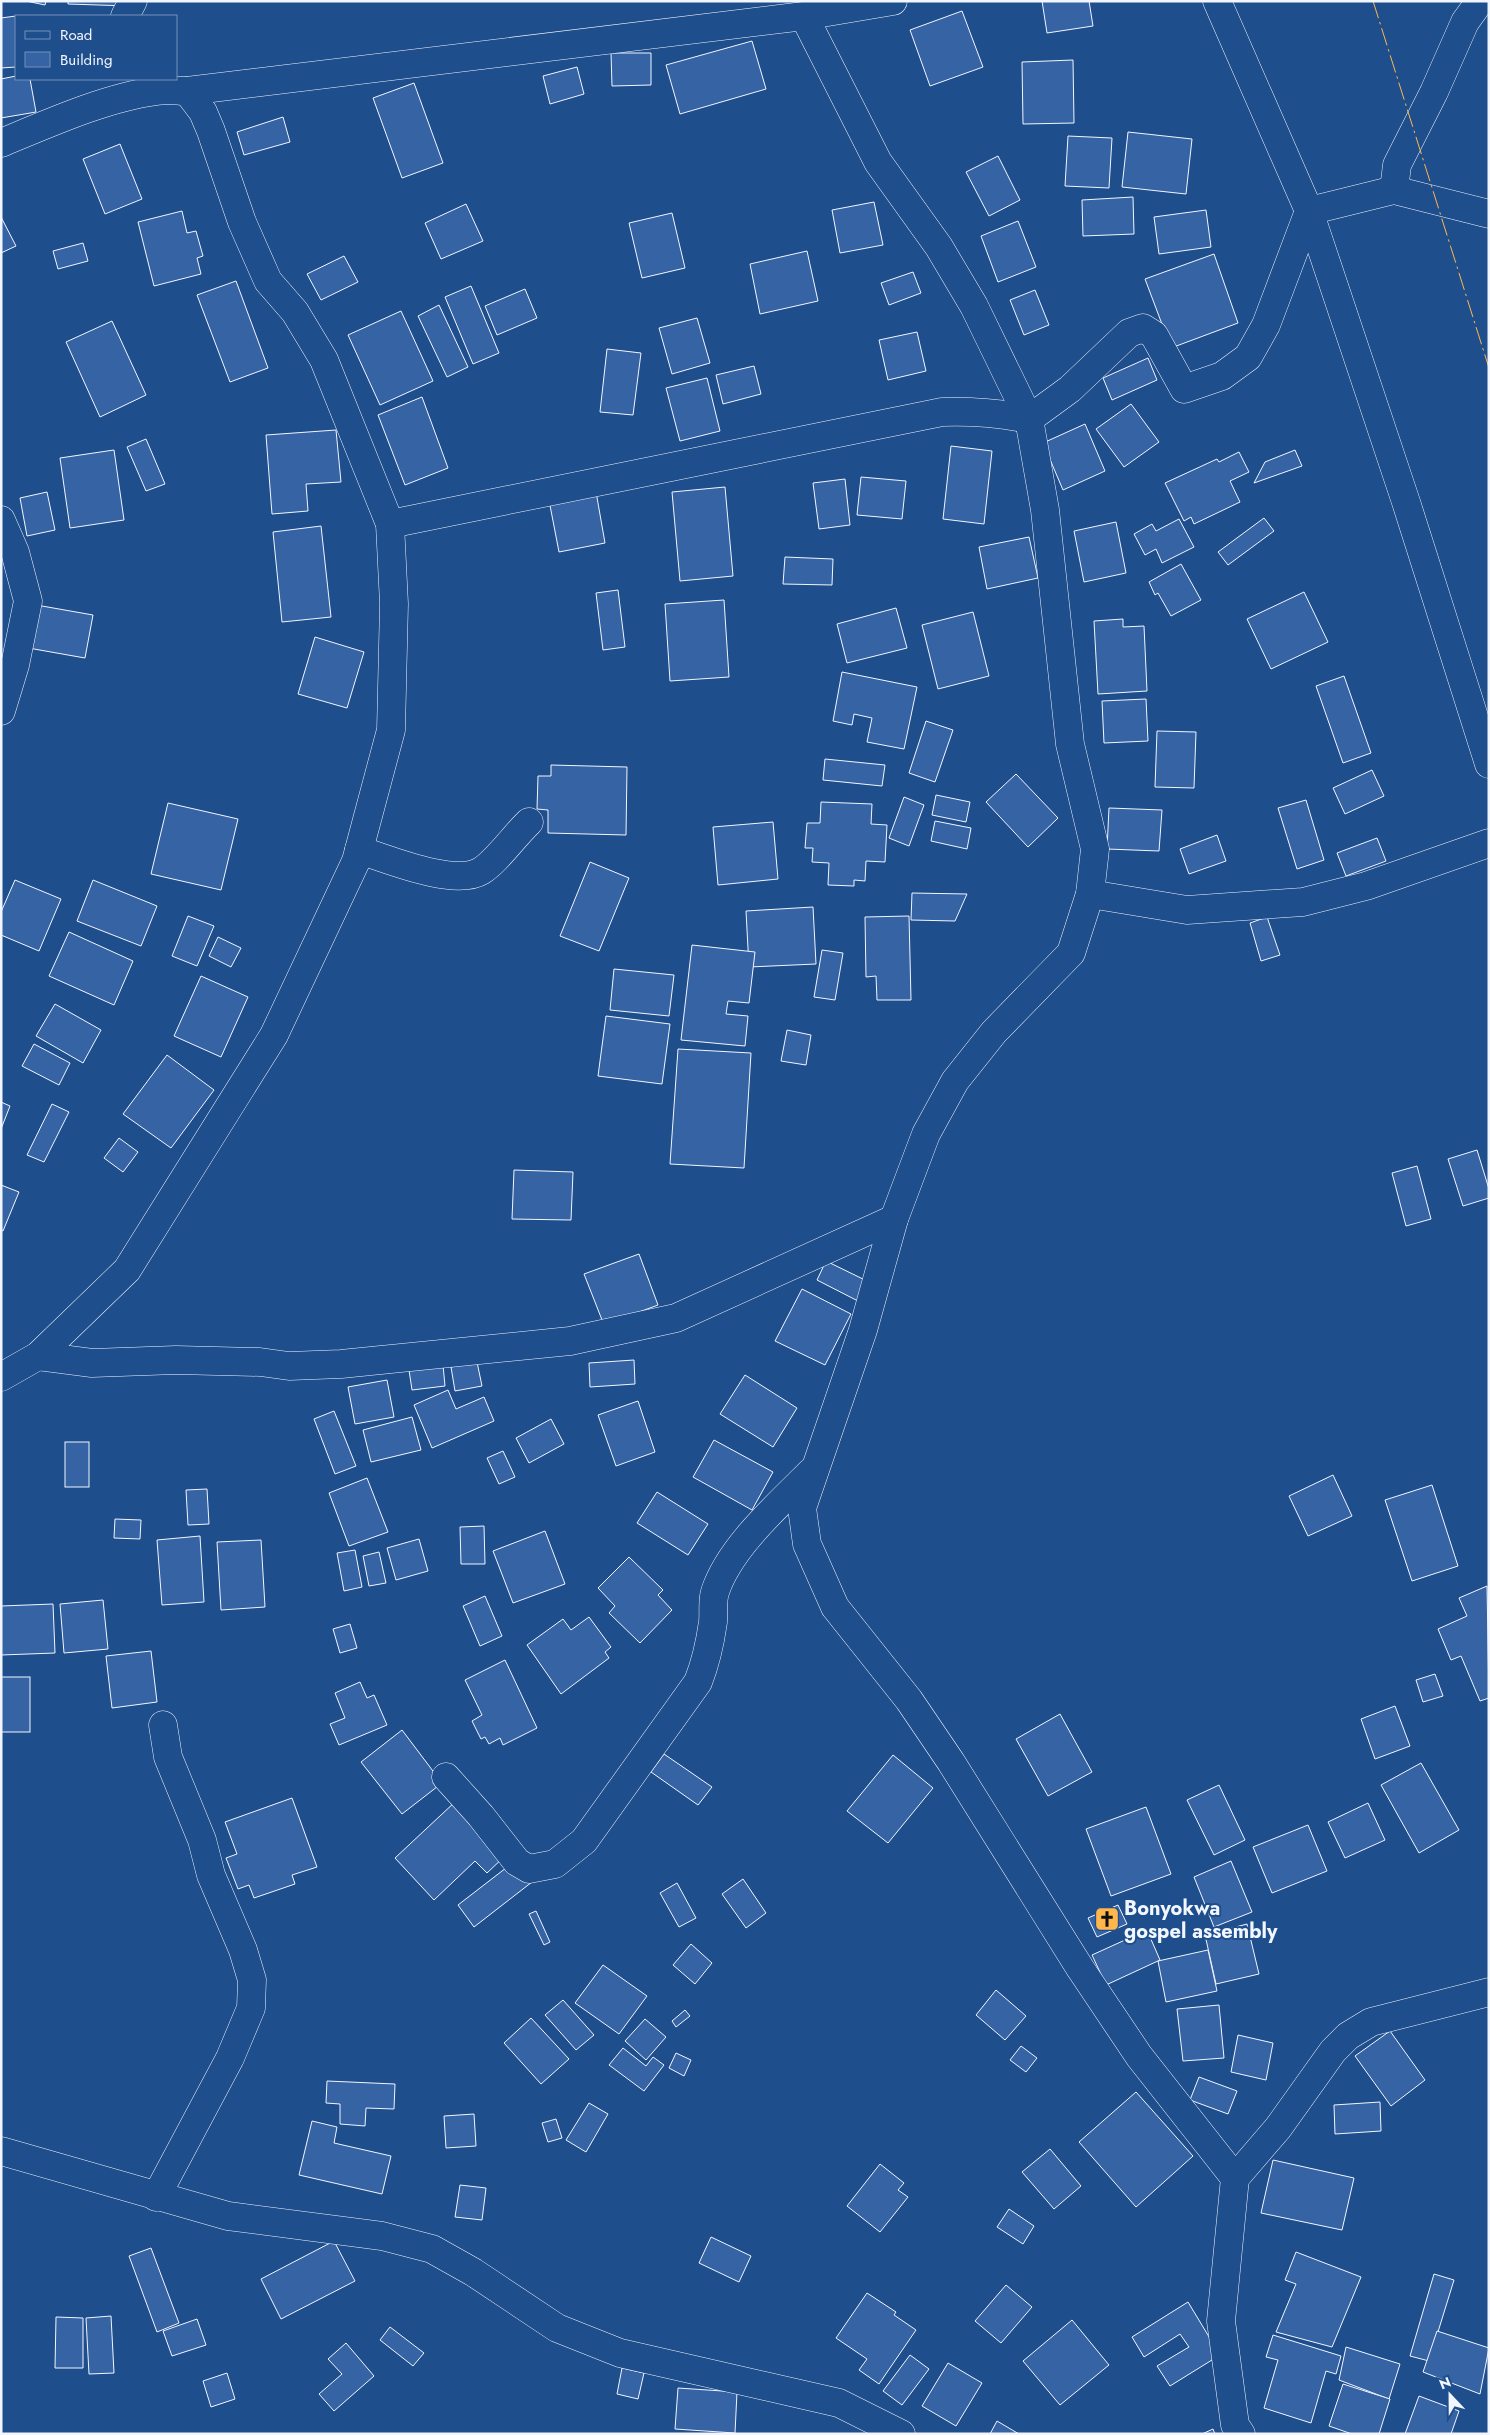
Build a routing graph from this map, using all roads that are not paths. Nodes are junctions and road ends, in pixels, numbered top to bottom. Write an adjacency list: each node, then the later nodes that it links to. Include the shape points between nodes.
1 (133, 1): 5 (street)
2 (893, 1): 6 (street)
3 (1217, 1): 11 (street)
4 (1480, 1): 10 (street, via 1465,22 1397,165)
5 (126, 15)
6 (804, 16): 8 (street); 13 (street, via 878,162 939,247 974,306)
7 (133, 86): 8 (street); 9 (street)
8 (187, 91): 15 (street, via 203,112 242,222 268,281 295,312 324,360)
9 (1, 143)
10 (1394, 190): 11 (street); 12 (street)
11 (1309, 211): 13 (street, via 1266,325 1248,357 1222,376 1184,389 1154,335 1143,328 1129,332 1070,389); 17 (street)
12 (1489, 214)
13 (1029, 420): 15 (street, via 969,411 942,412); 21 (street, via 1045,510 1070,744 1095,849)
14 (1, 520): 16 (street, via 16,552 28,601 15,665)
15 (390, 524): 20 (street, via 394,604 391,730)
16 (1, 711)
17 (1489, 764)
18 (529, 822): 20 (street, via 481,871 462,876 413,867)
19 (1489, 843): 21 (street, via 1366,886 1303,902 1187,910)
20 (359, 850): 23 (street, via 274,1035 180,1188 127,1270)
21 (1090, 894): 22 (street, via 1071,953 994,1032 955,1080 926,1134)
22 (894, 1219): 23 (street, via 676,1318 570,1341 297,1366 176,1360 92,1363); 25 (street, via 863,1330)
23 (38, 1356): 24 (street)
24 (2, 1378)
25 (815, 1468): 27 (street, via 774,1510 729,1564 715,1592 706,1662 698,1682 584,1841 555,1864 529,1869 517,1862 482,1816); 30 (street, via 802,1508 807,1544 835,1607 909,1700 951,1762 1139,2056)
26 (164, 1725): 31 (street, via 168,1757 202,1840 211,1876 252,1980 251,2008 230,2058)
27 (446, 1777)
28 (1489, 1992): 30 (street, via 1371,2022 1348,2036 1333,2051 1278,2128)
29 (1, 2151): 31 (street)
30 (1235, 2178): 33 (street, via 1221,2322 1234,2424)
31 (156, 2197): 32 (street, via 228,2216 382,2236 432,2249 558,2328 620,2353 839,2402)
32 (902, 2434)
33 (1240, 2434)

